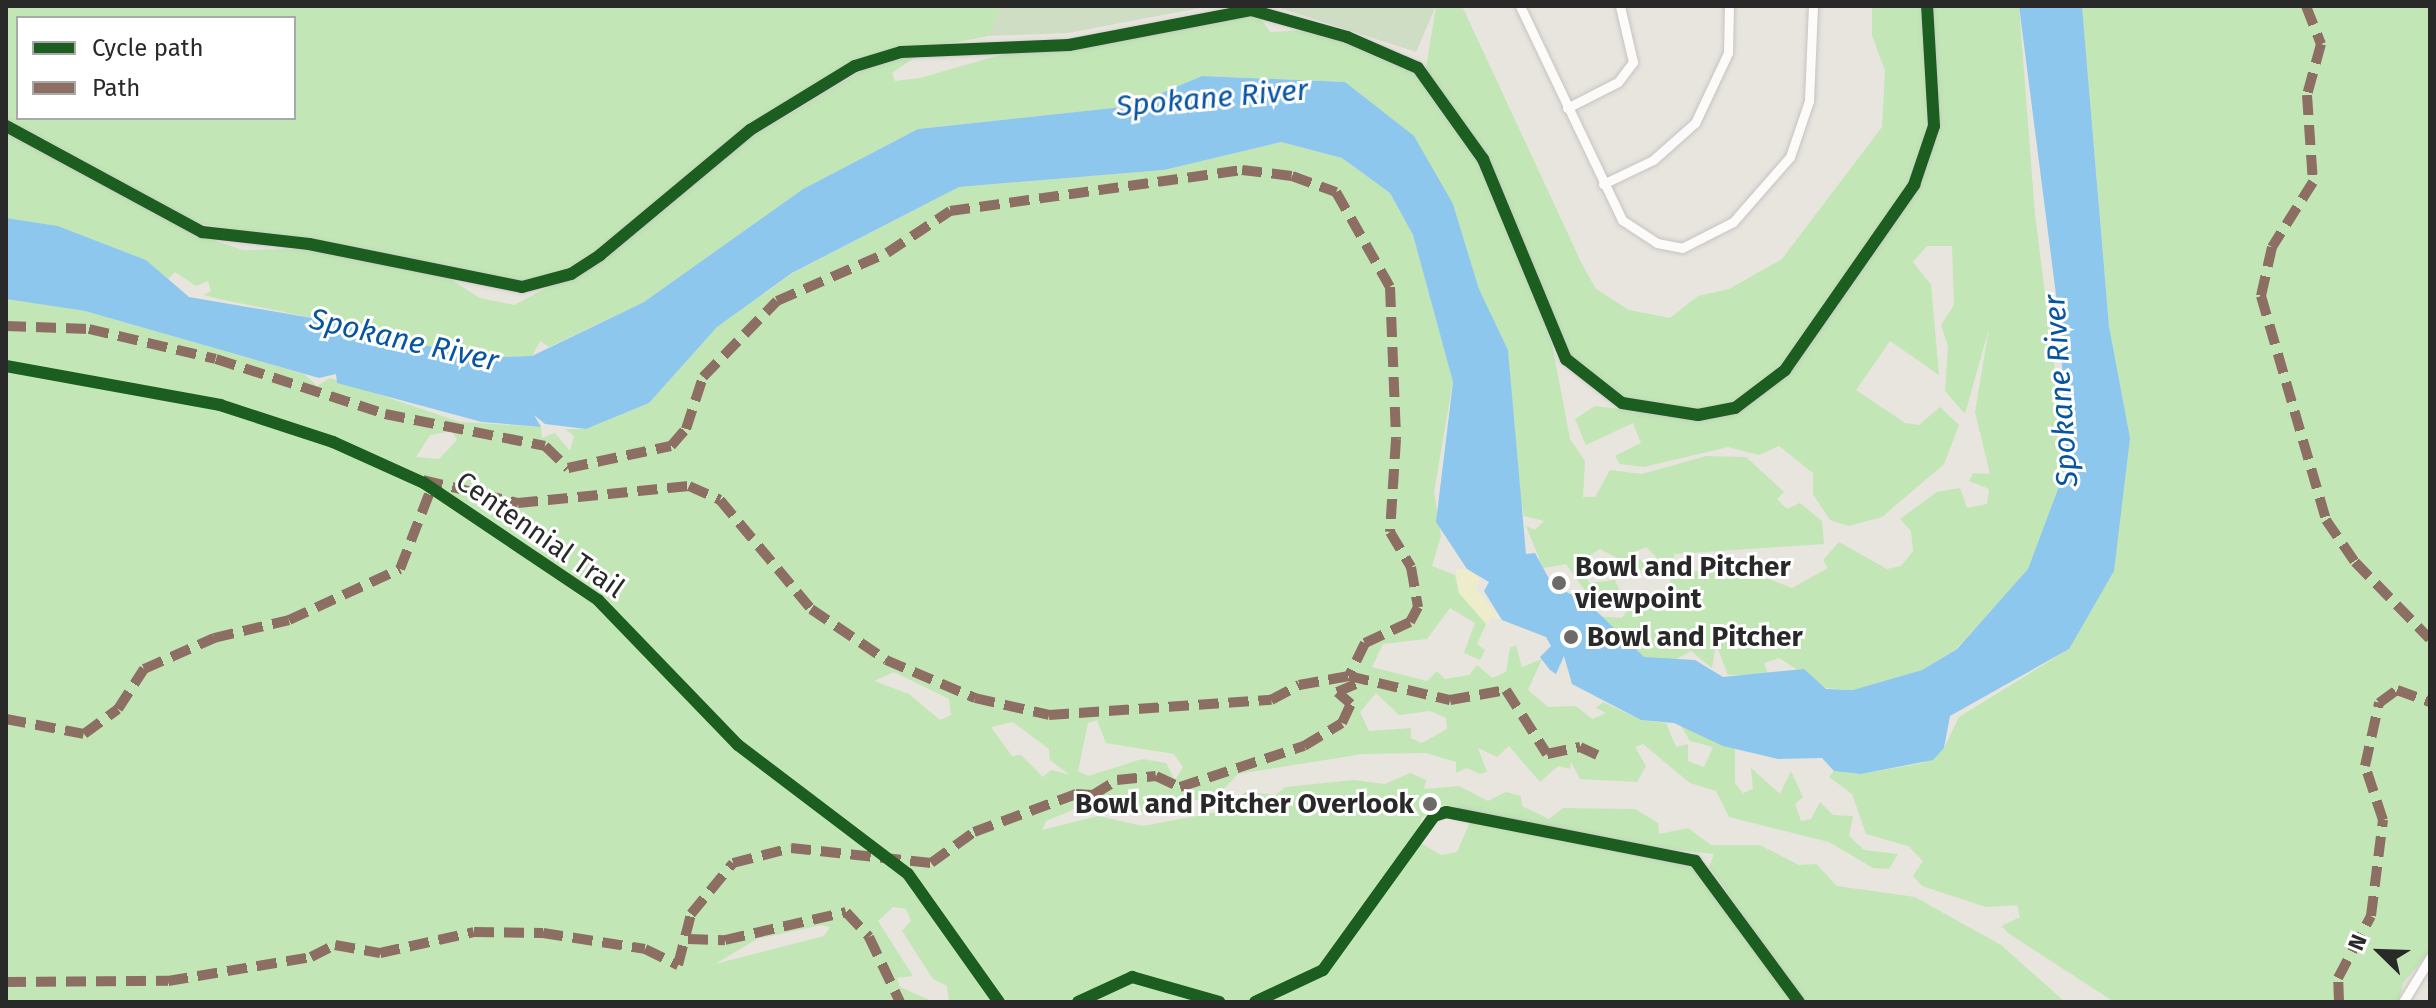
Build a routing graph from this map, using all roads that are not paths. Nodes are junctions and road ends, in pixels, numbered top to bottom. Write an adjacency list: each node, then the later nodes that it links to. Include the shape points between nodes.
1 (1520, 6): 6 (street)
2 (1620, 6): 6 (street, via 1633,62 1618,82)
3 (1729, 6): 8 (street, via 1728,53 1695,123 1653,160)
4 (1813, 6): 8 (street, via 1802,130 1790,157 1733,222 1709,240 1682,248 1657,243 1622,220)
5 (1927, 6): 7 (street, via 1934,126 1914,185 1785,370 1735,408 1698,415 1622,403 1566,359 1483,159 1418,68 1347,37 1251,10 1069,45 901,52 855,66 750,130 600,255 571,274 522,287 309,244 202,232)
6 (1567, 108): 8 (street)
7 (6, 126)
8 (1603, 184)
9 (1458, 813): 11 (street, via 1695,861)
10 (2430, 958): 12 (street)
11 (1799, 1002)
12 (2403, 1002)

